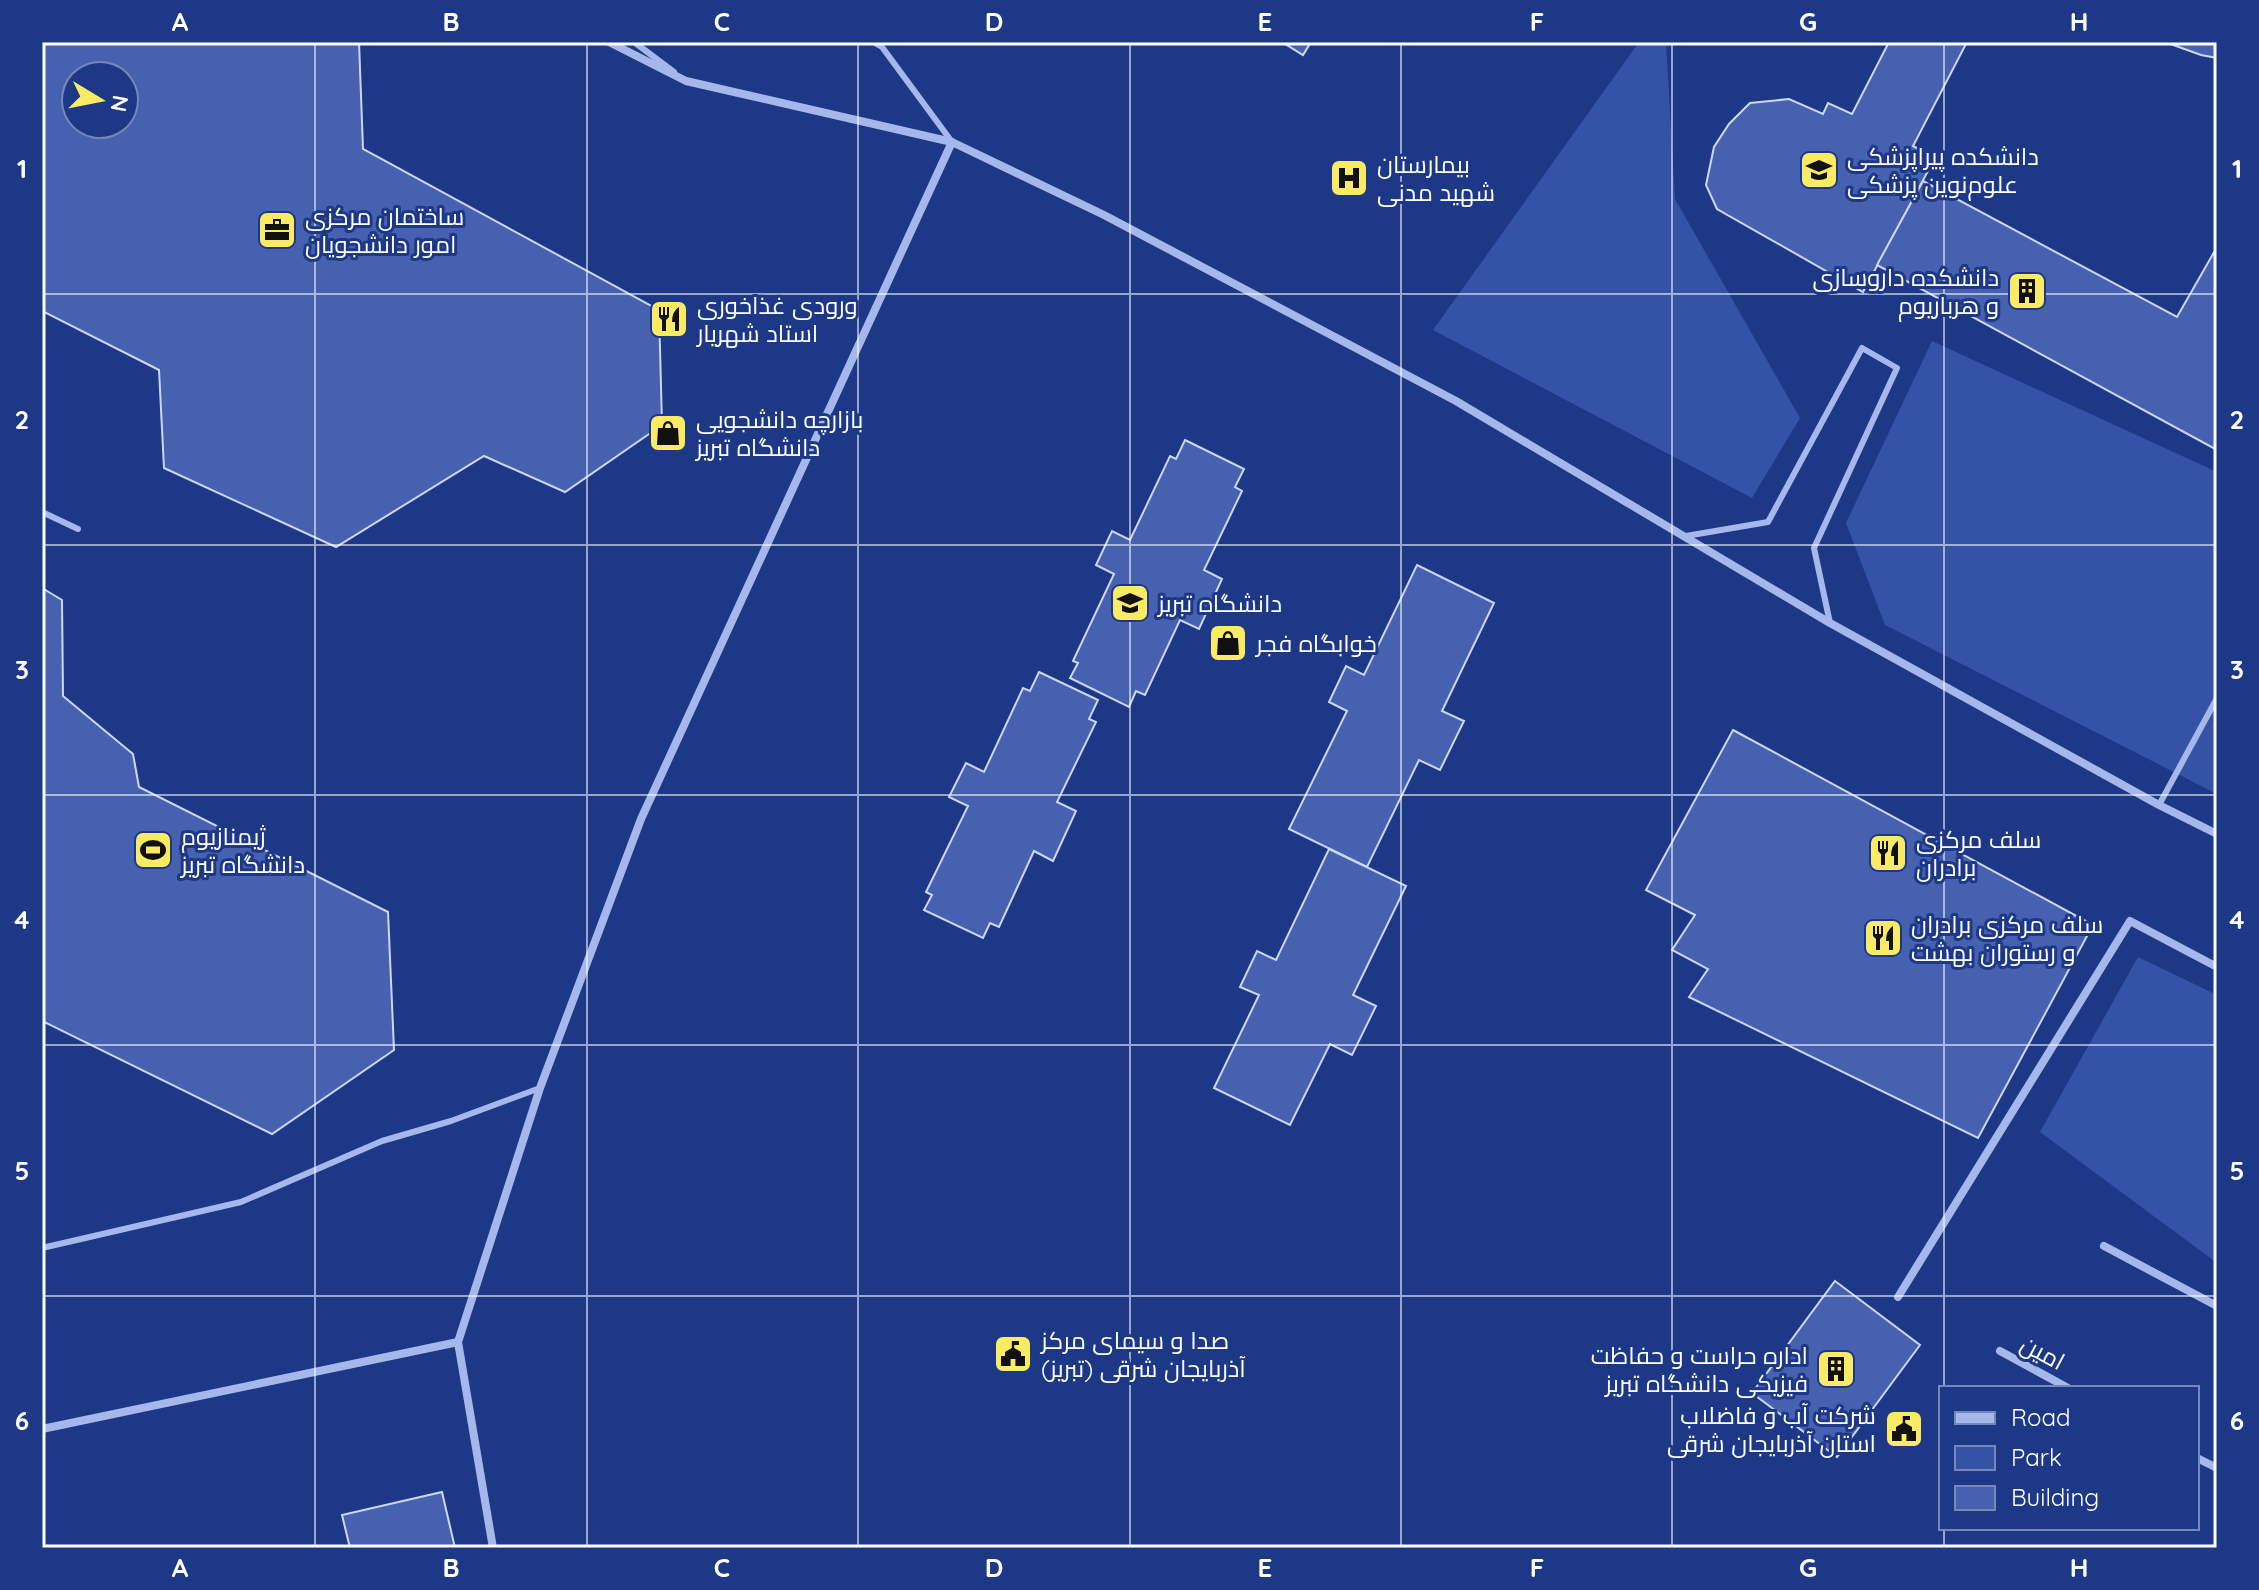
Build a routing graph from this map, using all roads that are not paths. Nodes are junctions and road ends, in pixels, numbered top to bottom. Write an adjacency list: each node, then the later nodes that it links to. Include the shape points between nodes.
1 (609, 42): 4 (street)
2 (634, 42): 4 (lane)
3 (873, 42): 5 (lane)
4 (686, 81): 5 (street)
5 (952, 142): 8 (street, via 1104,215 1456,401); 14 (street, via 641,819)
6 (42, 512): 7 (lane)
7 (78, 529)
8 (1685, 536): 9 (street); 9 (lane, via 1768,522 1862,348 1897,368 1814,548)
9 (1830, 623): 11 (street)
10 (2217, 698): 11 (lane)
11 (2159, 805): 12 (street)
12 (2217, 834)
13 (2217, 967): 17 (street, via 2130,921)
14 (540, 1088): 16 (lane, via 382,1141 241,1202); 19 (street)
15 (2104, 1246): 18 (street)
16 (42, 1248)
17 (1898, 1297)
18 (2217, 1306)
19 (458, 1342): 22 (street); 25 (street)
20 (2000, 1351): 21 (street, امین)
21 (2064, 1386)
22 (42, 1429)
23 (2199, 1459): 24 (street)
24 (2217, 1468)
25 (493, 1548)

